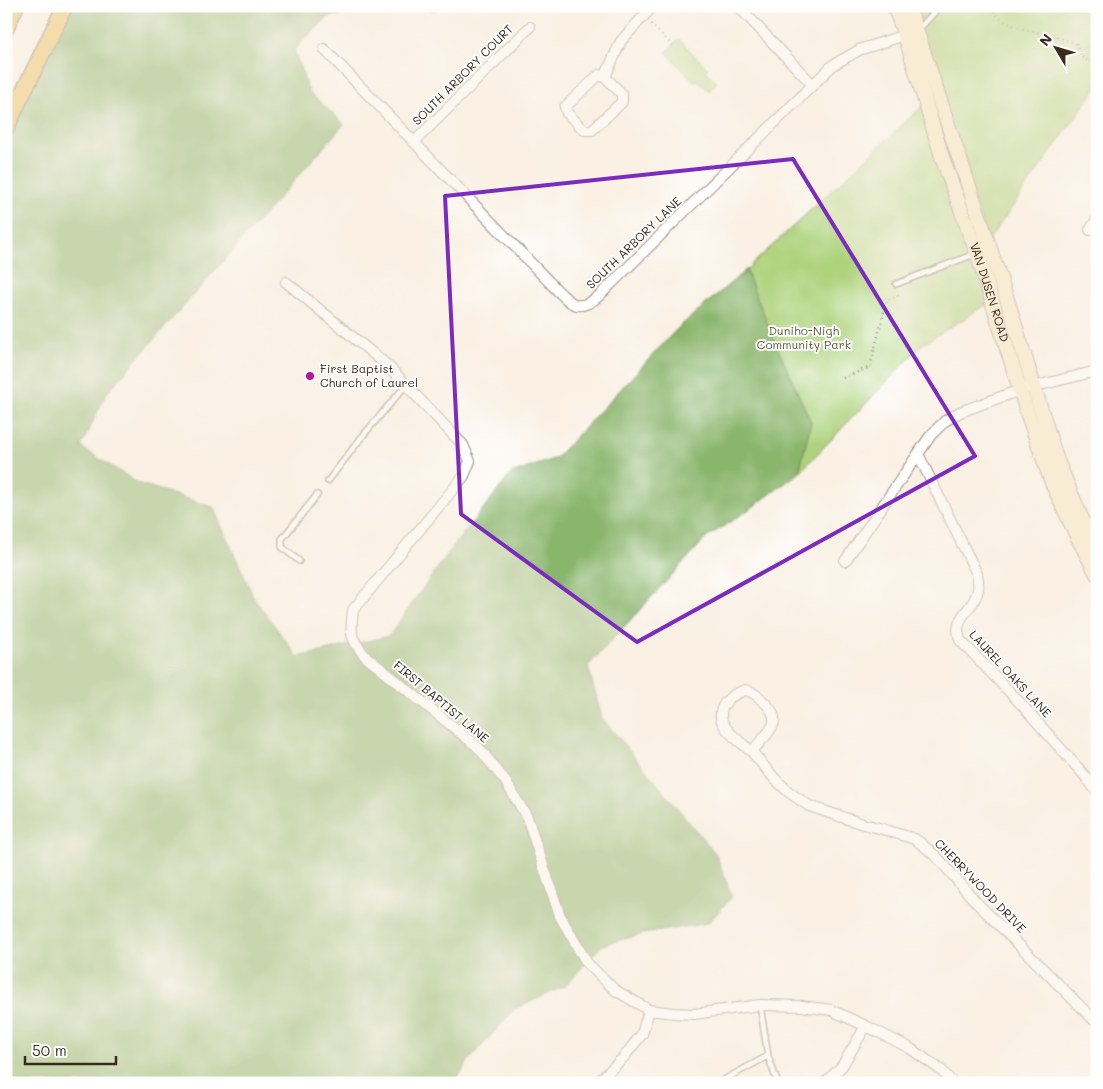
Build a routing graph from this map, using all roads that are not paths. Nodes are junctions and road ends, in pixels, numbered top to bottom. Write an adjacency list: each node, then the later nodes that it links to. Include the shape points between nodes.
1 (16, 6): 9 (main road)
2 (64, 6): 14 (main road)
3 (653, 6): 12 (street, via 617,47)
4 (738, 6): 13 (street)
5 (894, 6): 10 (main road, VAN DUSEN ROAD)
6 (908, 6): 10 (main road, VAN DUSEN ROAD)
7 (940, 6): 10 (lane)
8 (530, 27): 15 (street, SOUTH ARBORY COURT)
9 (6, 28)
10 (911, 33): 13 (street, SOUTH ARBORY LANE, via 845,57); 18 (main road, VAN DUSEN ROAD, via 944,160)
11 (324, 49): 15 (street, SOUTH ARBORY LANE)
12 (604, 76): 12 (street, via 622,94 622,102 592,130 584,130 565,107 599,75)
13 (812, 84): 15 (street, SOUTH ARBORY LANE, via 599,296 581,305 572,304 557,290)
14 (6, 128)
15 (414, 142)
16 (1097, 219): 17 (street)
17 (1090, 230)
18 (984, 252): 20 (lane); 23 (main road, VAN DUSEN ROAD); 24 (main road, VAN DUSEN ROAD)
19 (286, 282): 22 (street, FIRST BAPTIST LANE, via 364,345)
20 (896, 284)
21 (1097, 371): 23 (street)
22 (406, 385): 26 (lane); 35 (street, FIRST BAPTIST LANE, via 463,445 470,461 464,476 353,610 350,629 354,642 365,656 477,746 504,779 527,817 560,916 586,963 615,990)
23 (1034, 386): 24 (street); 28 (main road, VAN DUSEN ROAD, via 1056,458)
24 (1020, 390): 25 (street, via 954,415 931,434); 31 (main road, VAN DUSEN ROAD, via 1052,483)
25 (918, 454): 30 (street); 33 (street, LAUREL OAKS LANE, via 977,574 976,595 959,621 960,640 1022,705)
26 (328, 481)
27 (317, 495): 29 (lane, via 282,539 282,547)
28 (1097, 555)
29 (299, 561)
30 (845, 561)
31 (1097, 574)
32 (752, 752): 32 (street, CHERRYWOOD DRIVE, via 724,727 720,713 728,698 745,690 767,705 774,713 775,721 774,727); 36 (street, CHERRYWOOD DRIVE, via 790,793 809,806 915,839 937,857 976,902)
33 (1097, 792)
34 (760, 1004): 35 (street, FIRST BAPTIST LANE, via 694,1014); 37 (street, FIRST BAPTIST LANE, via 831,1010); 38 (lane)
35 (649, 1010): 40 (street, via 642,1034)
36 (1097, 1023)
37 (866, 1026): 42 (street, via 842,1066); 43 (street, FIRST BAPTIST LANE, via 908,1047)
38 (768, 1056): 39 (lane); 41 (lane)
39 (777, 1081)
40 (597, 1083)
41 (718, 1083)
42 (825, 1083)
43 (953, 1083)

